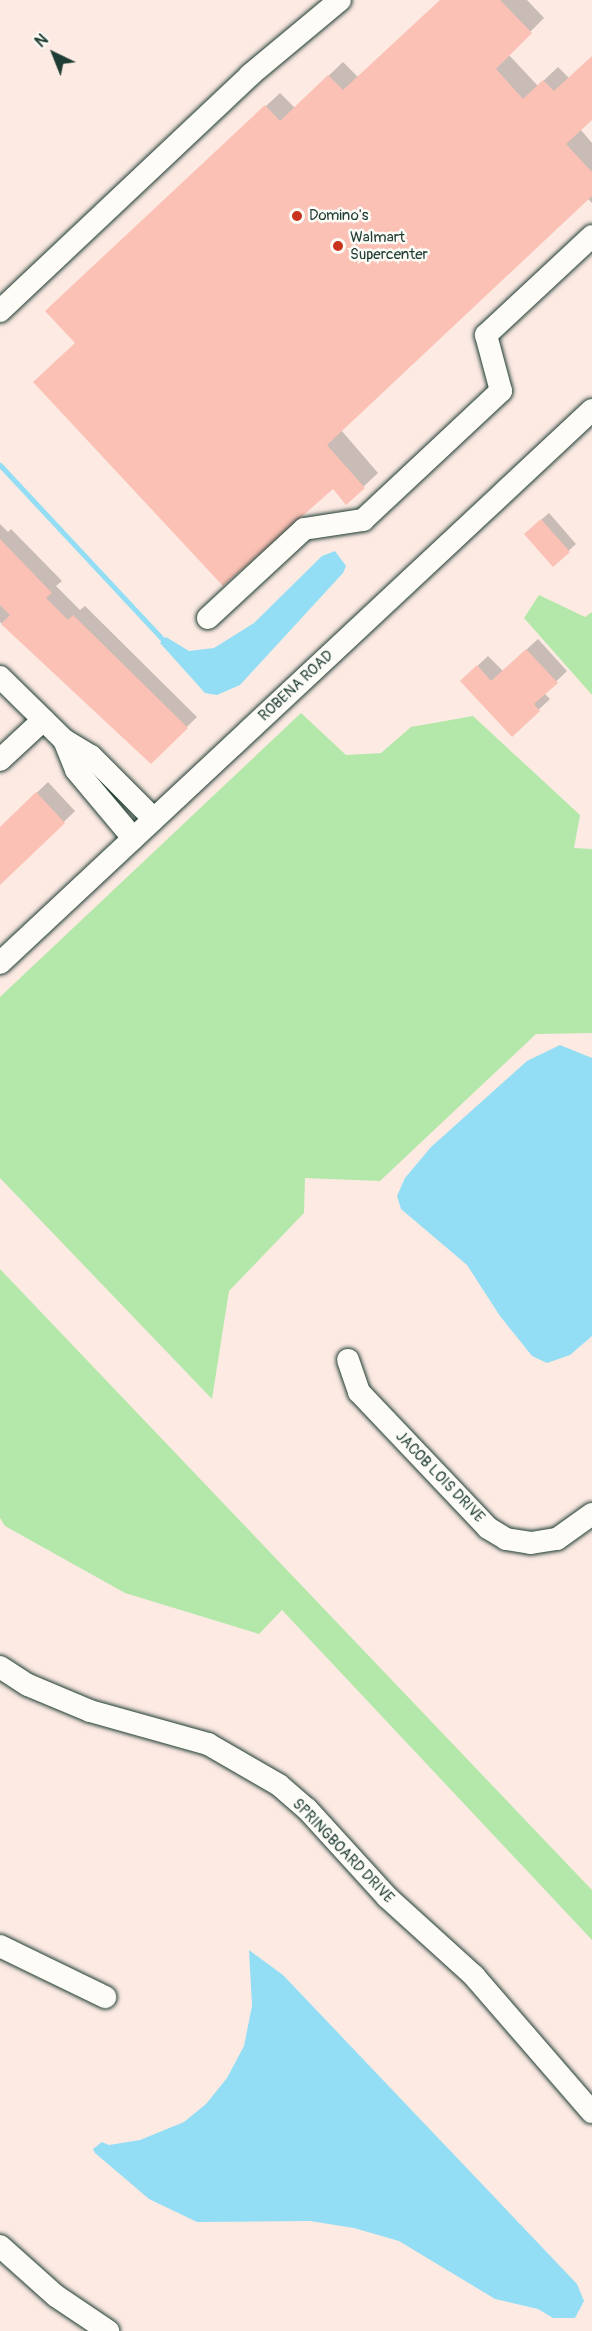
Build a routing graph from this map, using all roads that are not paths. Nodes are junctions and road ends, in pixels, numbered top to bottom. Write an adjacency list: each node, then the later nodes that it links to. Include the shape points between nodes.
1 (340, 0): 3 (street, via 250,75)
2 (592, 236): 5 (street, via 486,335 501,391 363,520 304,529)
3 (0, 311)
4 (592, 410): 10 (street, ROBENA ROAD)
5 (208, 618)
6 (0, 676): 7 (street)
7 (43, 720): 8 (street); 9 (street)
8 (64, 740): 10 (street, via 91,756); 11 (street, via 76,770)
9 (0, 760)
10 (154, 819): 11 (street, ROBENA ROAD)
11 (133, 838): 12 (street, ROBENA ROAD)
12 (0, 963)
13 (348, 1360): 14 (street, JACOB LOIS DRIVE, via 359,1392 488,1528 506,1539 531,1543 556,1539)
14 (592, 1514)
15 (0, 1667): 18 (street, SPRINGBOARD DRIVE, via 90,1711 208,1744 279,1785 307,1809 387,1898 474,1976)
16 (0, 1946): 17 (street)
17 (105, 1997)
18 (592, 2112)
19 (0, 2246): 20 (street, via 56,2296)
20 (108, 2331)

